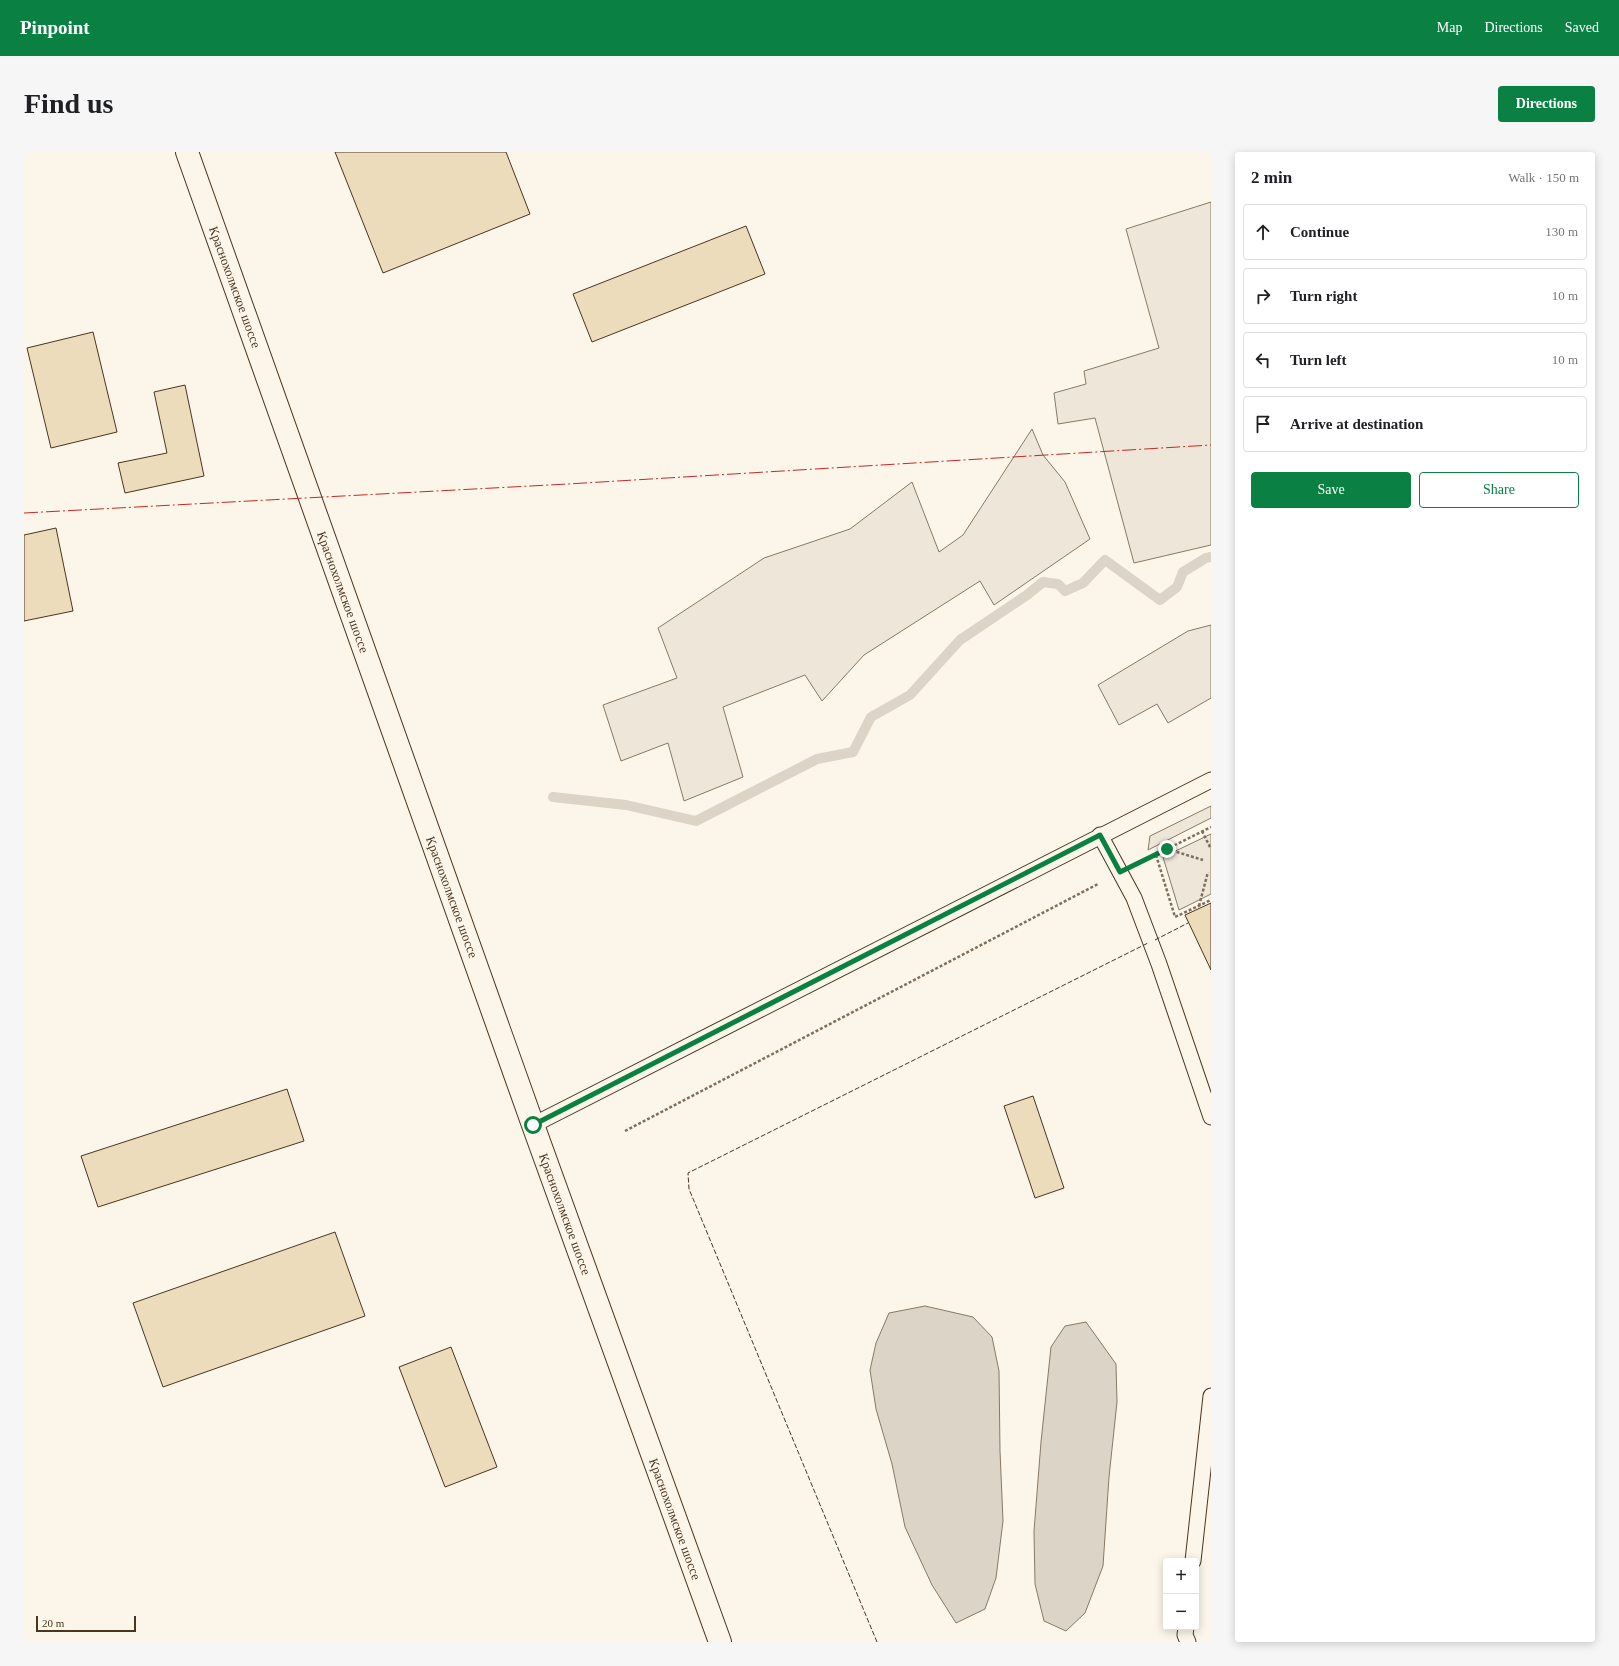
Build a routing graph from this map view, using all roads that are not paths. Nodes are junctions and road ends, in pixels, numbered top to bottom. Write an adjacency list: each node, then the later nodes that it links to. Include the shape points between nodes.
1 (187, 152): 5 (main road, Краснохолмское шоссе)
2 (1211, 780): 3 (lane)
3 (1100, 835): 4 (lane, via 1134,898); 5 (lane)
4 (1211, 1116)
5 (533, 1125): 9 (main road, Краснохолмское шоссе)
6 (1211, 1396): 7 (lane)
7 (1193, 1558)
8 (1186, 1630): 10 (lane)
9 (720, 1642)
10 (1188, 1642)

